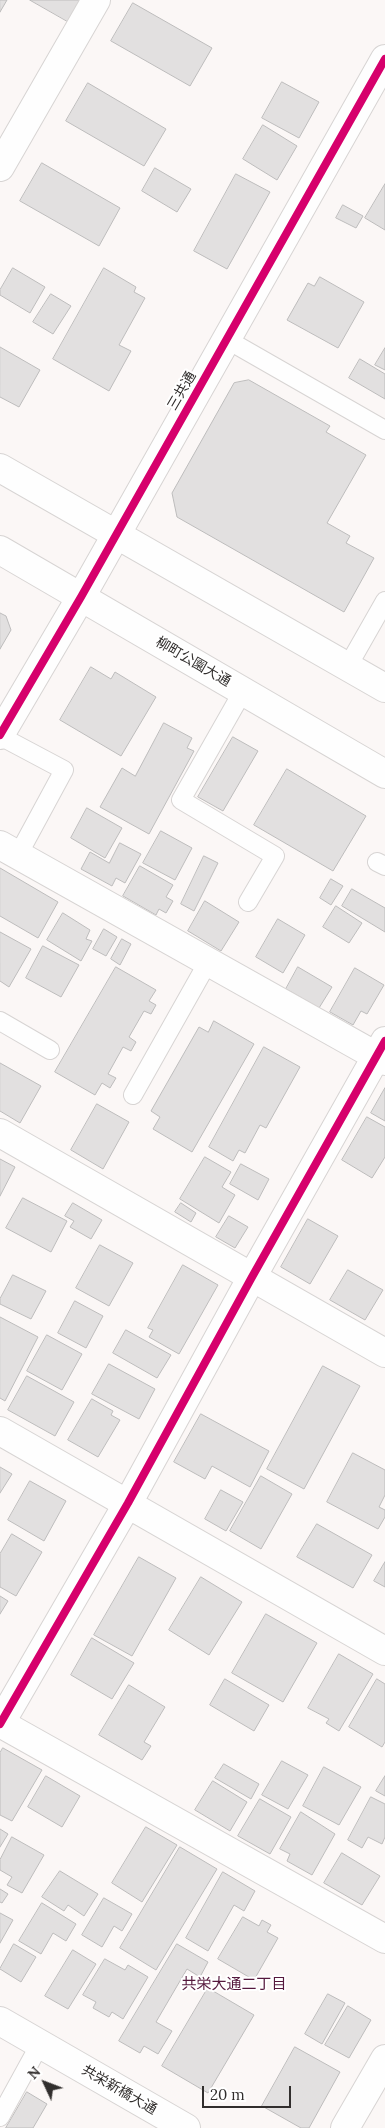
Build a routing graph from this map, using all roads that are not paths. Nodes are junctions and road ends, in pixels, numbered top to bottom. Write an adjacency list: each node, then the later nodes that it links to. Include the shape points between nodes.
1 (96, 0): 3 (street)
2 (385, 59): 4 (street, 三共通)
3 (0, 167)
4 (226, 340): 5 (lane); 7 (street, 三共通)
5 (385, 430)
6 (0, 468): 7 (street)
7 (116, 533): 9 (street, 三共通); 11 (street)
8 (0, 550): 9 (street, 柳町公園大通)
9 (81, 597): 13 (street, 柳町公園大通); 14 (street, 三共通)
10 (385, 601): 11 (lane)
11 (348, 666): 12 (street)
12 (385, 688)
13 (243, 691): 15 (street, 柳町公園大通); 17 (lane, via 181,800 275,856)
14 (0, 735): 16 (lane, via 64,770)
15 (385, 774)
16 (9, 850): 18 (street)
17 (248, 902)
18 (208, 962): 21 (street); 22 (lane)
19 (0, 1021): 20 (lane)
20 (50, 1050)
21 (382, 1053): 24 (street)
22 (133, 1095)
23 (0, 1133): 24 (street)
24 (252, 1277): 25 (street); 27 (street)
25 (385, 1353)
26 (0, 1431): 27 (street)
27 (128, 1503): 28 (street); 29 (street)
28 (385, 1651)
29 (0, 1724): 30 (street)
30 (385, 1940)
31 (0, 2021): 32 (street, 共栄新橋大通)
32 (40, 2044): 34 (lane); 35 (street, 共栄新橋大通)
33 (385, 2059): 36 (street)
34 (0, 2117)
35 (186, 2128)
36 (345, 2128)

